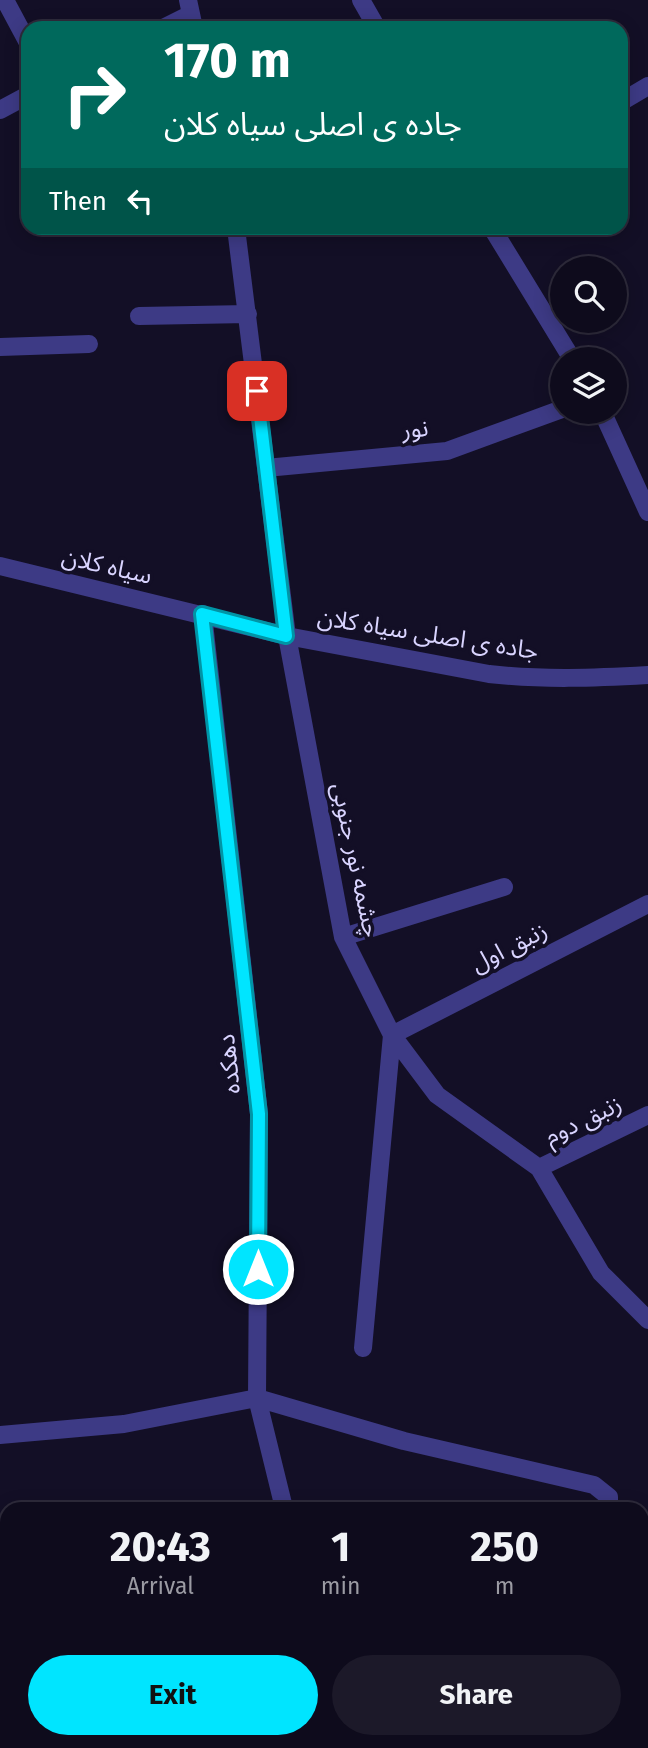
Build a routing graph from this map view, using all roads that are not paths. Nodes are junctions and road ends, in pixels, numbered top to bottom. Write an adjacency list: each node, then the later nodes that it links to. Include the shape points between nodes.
1 (5, 0): 4 (street)
2 (361, 0): 3 (street)
3 (373, 21)
4 (21, 30)
5 (648, 86): 7 (street)
6 (21, 98): 8 (street)
7 (628, 98)
8 (0, 110)
9 (237, 235): 11 (street, چشمه نور جنوبی)
10 (496, 235): 15 (street)
11 (248, 314): 12 (street); 18 (street, چشمه نور جنوبی)
12 (139, 316)
13 (89, 344): 14 (street)
14 (0, 347)
15 (565, 347)
16 (550, 414): 18 (street, نور, via 447,451)
17 (608, 424): 19 (street)
18 (266, 468): 22 (street, چشمه نور جنوبی)
19 (648, 512)
20 (0, 566): 21 (street, سیاه کلان)
21 (202, 614): 22 (street, جاده ی اصلی سیاه کلان); 32 (street, دهکده, via 259,1114)
22 (286, 636): 23 (street, جاده ی اصلی سیاه کلان, via 517,677); 26 (street, چشمه نور جنوبی)
23 (648, 676)
24 (504, 887): 26 (street)
25 (648, 904): 27 (street, زنبق اول)
26 (343, 937): 27 (street, چشمه نور جنوبی)
27 (392, 1035): 29 (street, چشمه نور جنوبی, via 437,1095); 31 (street)
28 (648, 1115): 29 (street, زنبق دوم)
29 (539, 1168): 30 (street, چشمه نور جنوبی, via 601,1273)
30 (648, 1320)
31 (363, 1348)
32 (257, 1398): 33 (street, via 124,1424); 34 (street, دهکده); 35 (street, via 404,1441 594,1485)
33 (0, 1435)
34 (283, 1502)
35 (609, 1502)

